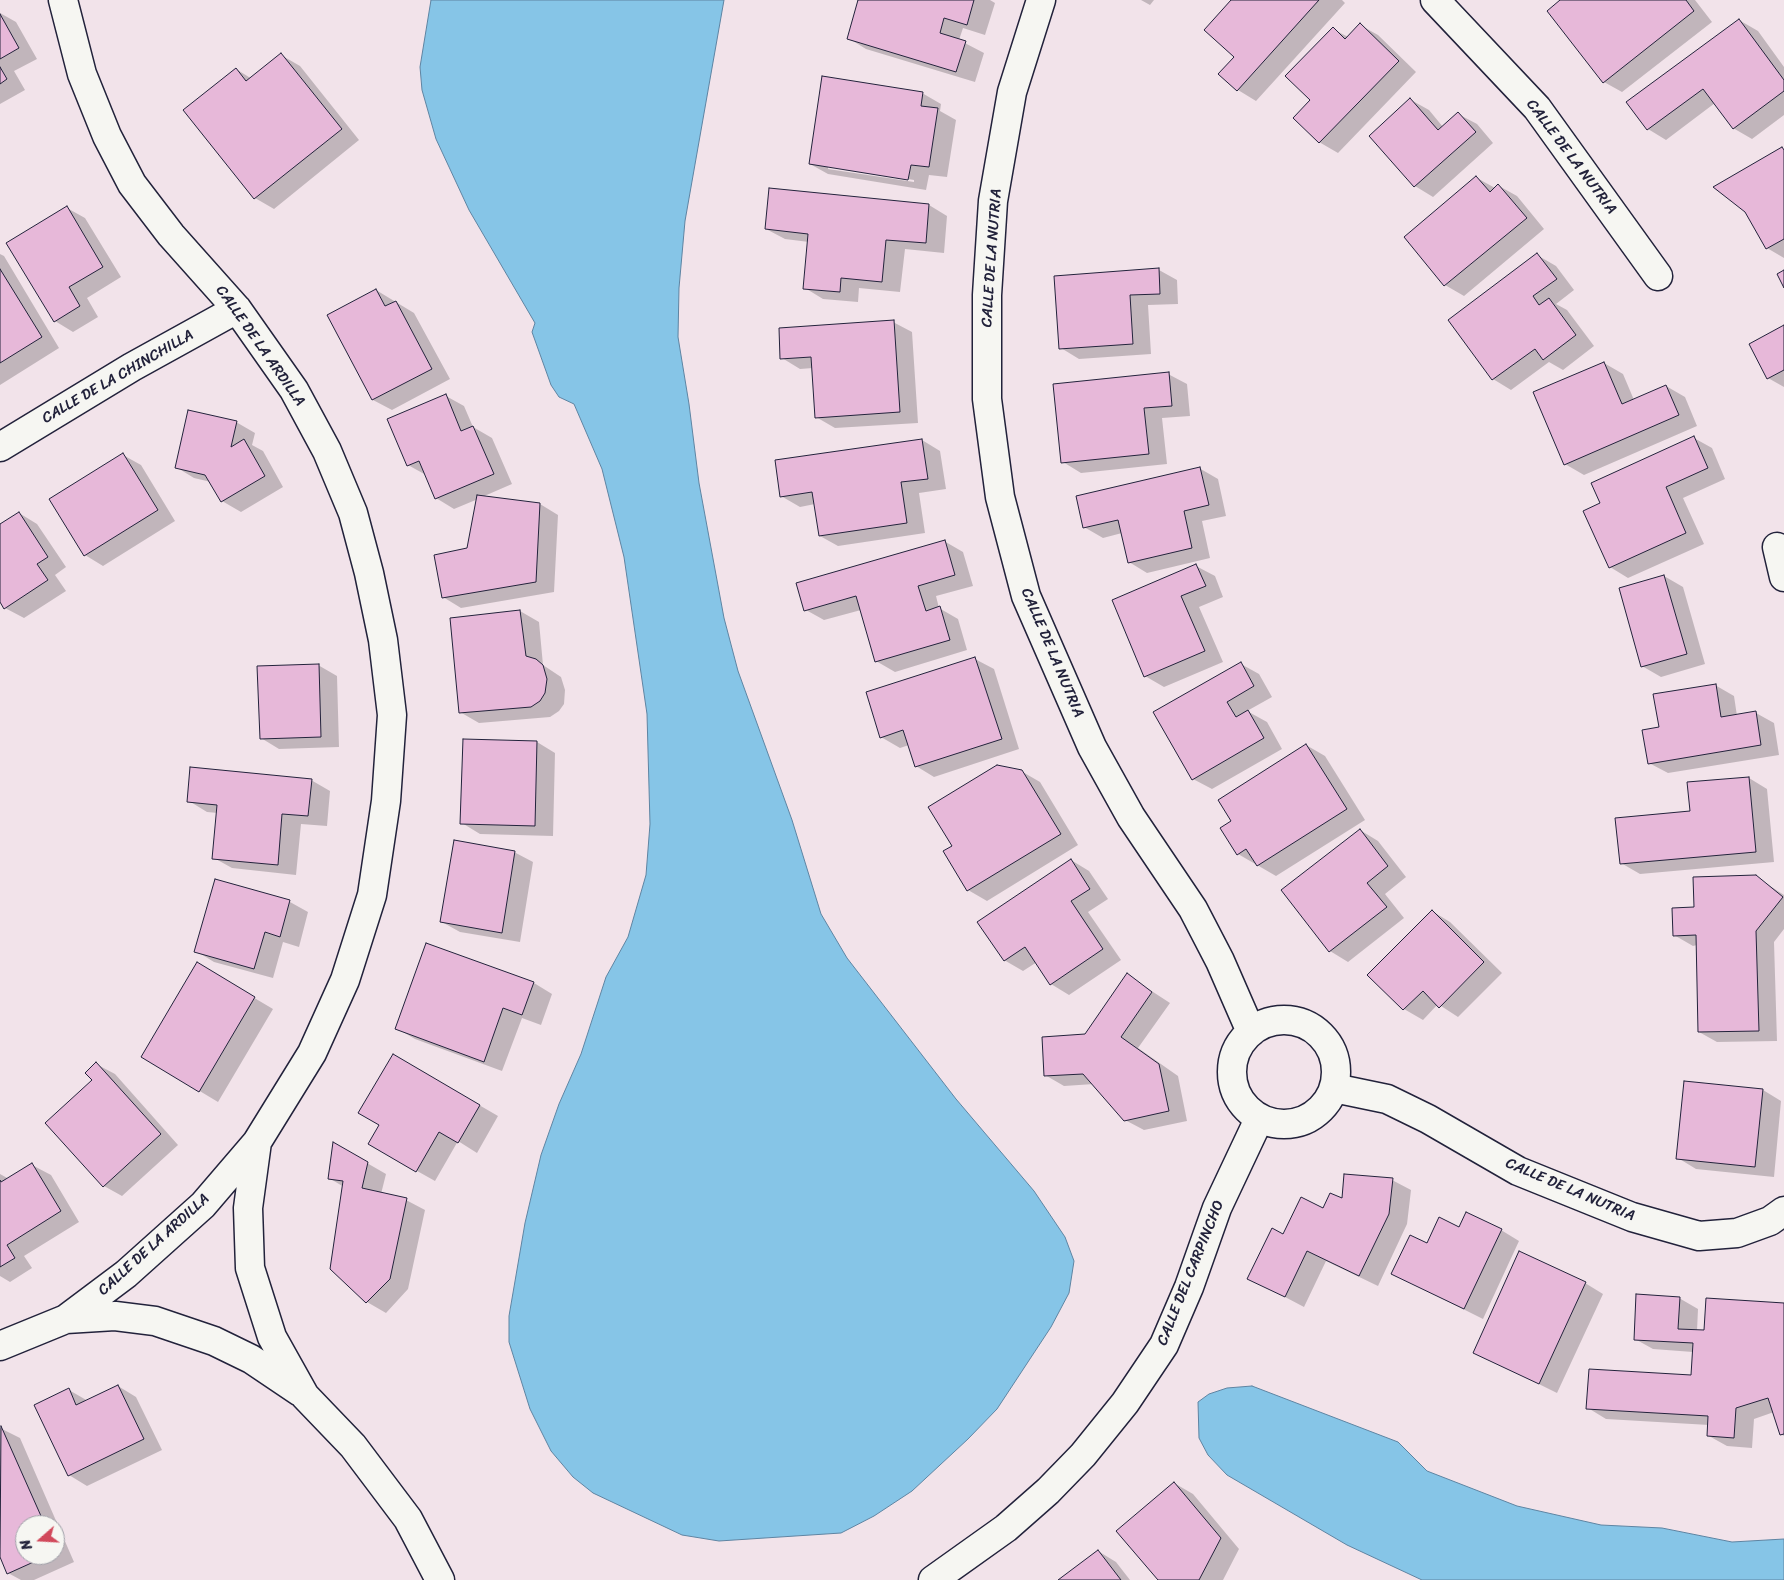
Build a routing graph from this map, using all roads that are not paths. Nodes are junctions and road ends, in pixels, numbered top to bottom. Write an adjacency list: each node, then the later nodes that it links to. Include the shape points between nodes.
1 (63, 0): 5 (street, CALLE DE LA ARDILLA, via 82,74 107,136 132,184 171,235)
2 (1041, 0): 9 (street, CALLE DE LA NUTRIA, via 1012,92 993,201 987,295 987,399 1000,497 1026,596 1092,747 1131,817 1193,909)
3 (1435, 0): 4 (street, CALLE DE LA NUTRIA, via 1537,108)
4 (1658, 276)
5 (237, 309): 6 (street, CALLE DE LA CHINCHILLA, via 132,367); 12 (street, CALLE DE LA ARDILLA, via 294,390 353,513 382,640 392,715 386,801 372,895 348,971 312,1053)
6 (0, 447)
7 (1776, 548): 8 (street)
8 (1784, 578)
9 (1251, 1032): 10 (street, via 1265,1023 1281,1020 1298,1022 1313,1029 1325,1040 1333,1055); 11 (street, via 1239,1044 1231,1077 1236,1094)
10 (1334, 1088): 11 (street, via 1317,1113 1303,1121 1273,1124); 13 (street, CALLE DE LA NUTRIA, via 1387,1099 1518,1171 1632,1217 1699,1236 1738,1233 1770,1221)
11 (1259, 1119): 18 (street, CALLE DEL CARPINCHO, via 1217,1208 1189,1287 1164,1344 1125,1403 1083,1455 1048,1491 1006,1528)
12 (257, 1142): 14 (street, CALLE DE LA ARDILLA, via 202,1205 126,1274); 16 (street, CALLE DE LA ARDILLA, via 248,1208 250,1268 272,1337)
13 (1784, 1211)
14 (66, 1319): 15 (street, CALLE DE LA ARDILLA); 16 (street, CALLE DE LA ARDILLA, via 115,1316 155,1321 214,1341 251,1359)
15 (0, 1346)
16 (305, 1396): 17 (street, CALLE DE LA ARDILLA, via 353,1446 408,1519)
17 (440, 1580)
18 (933, 1580)

